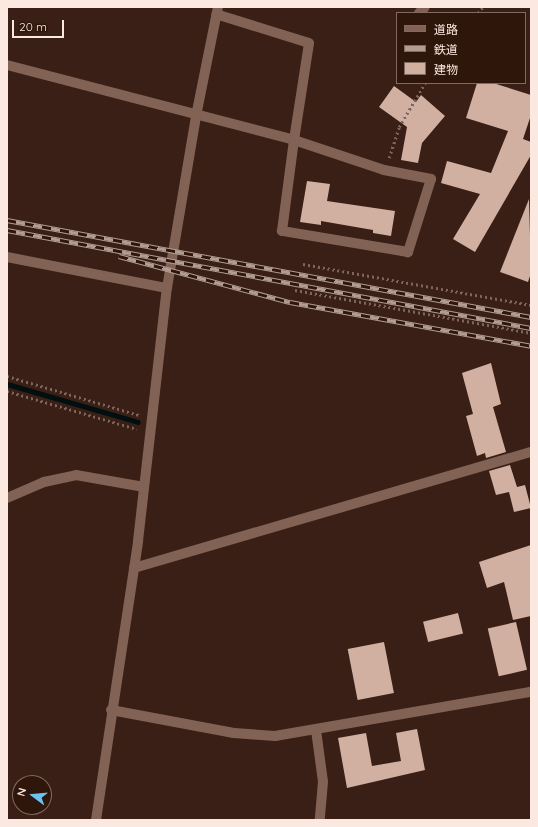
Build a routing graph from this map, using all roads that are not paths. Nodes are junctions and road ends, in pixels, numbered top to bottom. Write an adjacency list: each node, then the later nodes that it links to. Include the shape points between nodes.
1 (217, 11): 3 (street); 4 (street, via 309,43)
2 (7, 65): 3 (street)
3 (196, 116): 4 (street); 6 (street)
4 (294, 140): 4 (street, via 282,231 408,252 431,179 384,170)
5 (7, 257): 6 (street)
6 (167, 288): 8 (street)
7 (531, 452): 10 (street)
8 (144, 487): 9 (street, via 76,475 44,482); 10 (street)
9 (7, 498)
10 (134, 568): 12 (street)
11 (531, 692): 13 (street, via 337,724)
12 (111, 710): 13 (street, via 234,733 275,736); 14 (street)
13 (316, 730): 15 (street, via 323,782)
14 (96, 820)
15 (320, 820)

